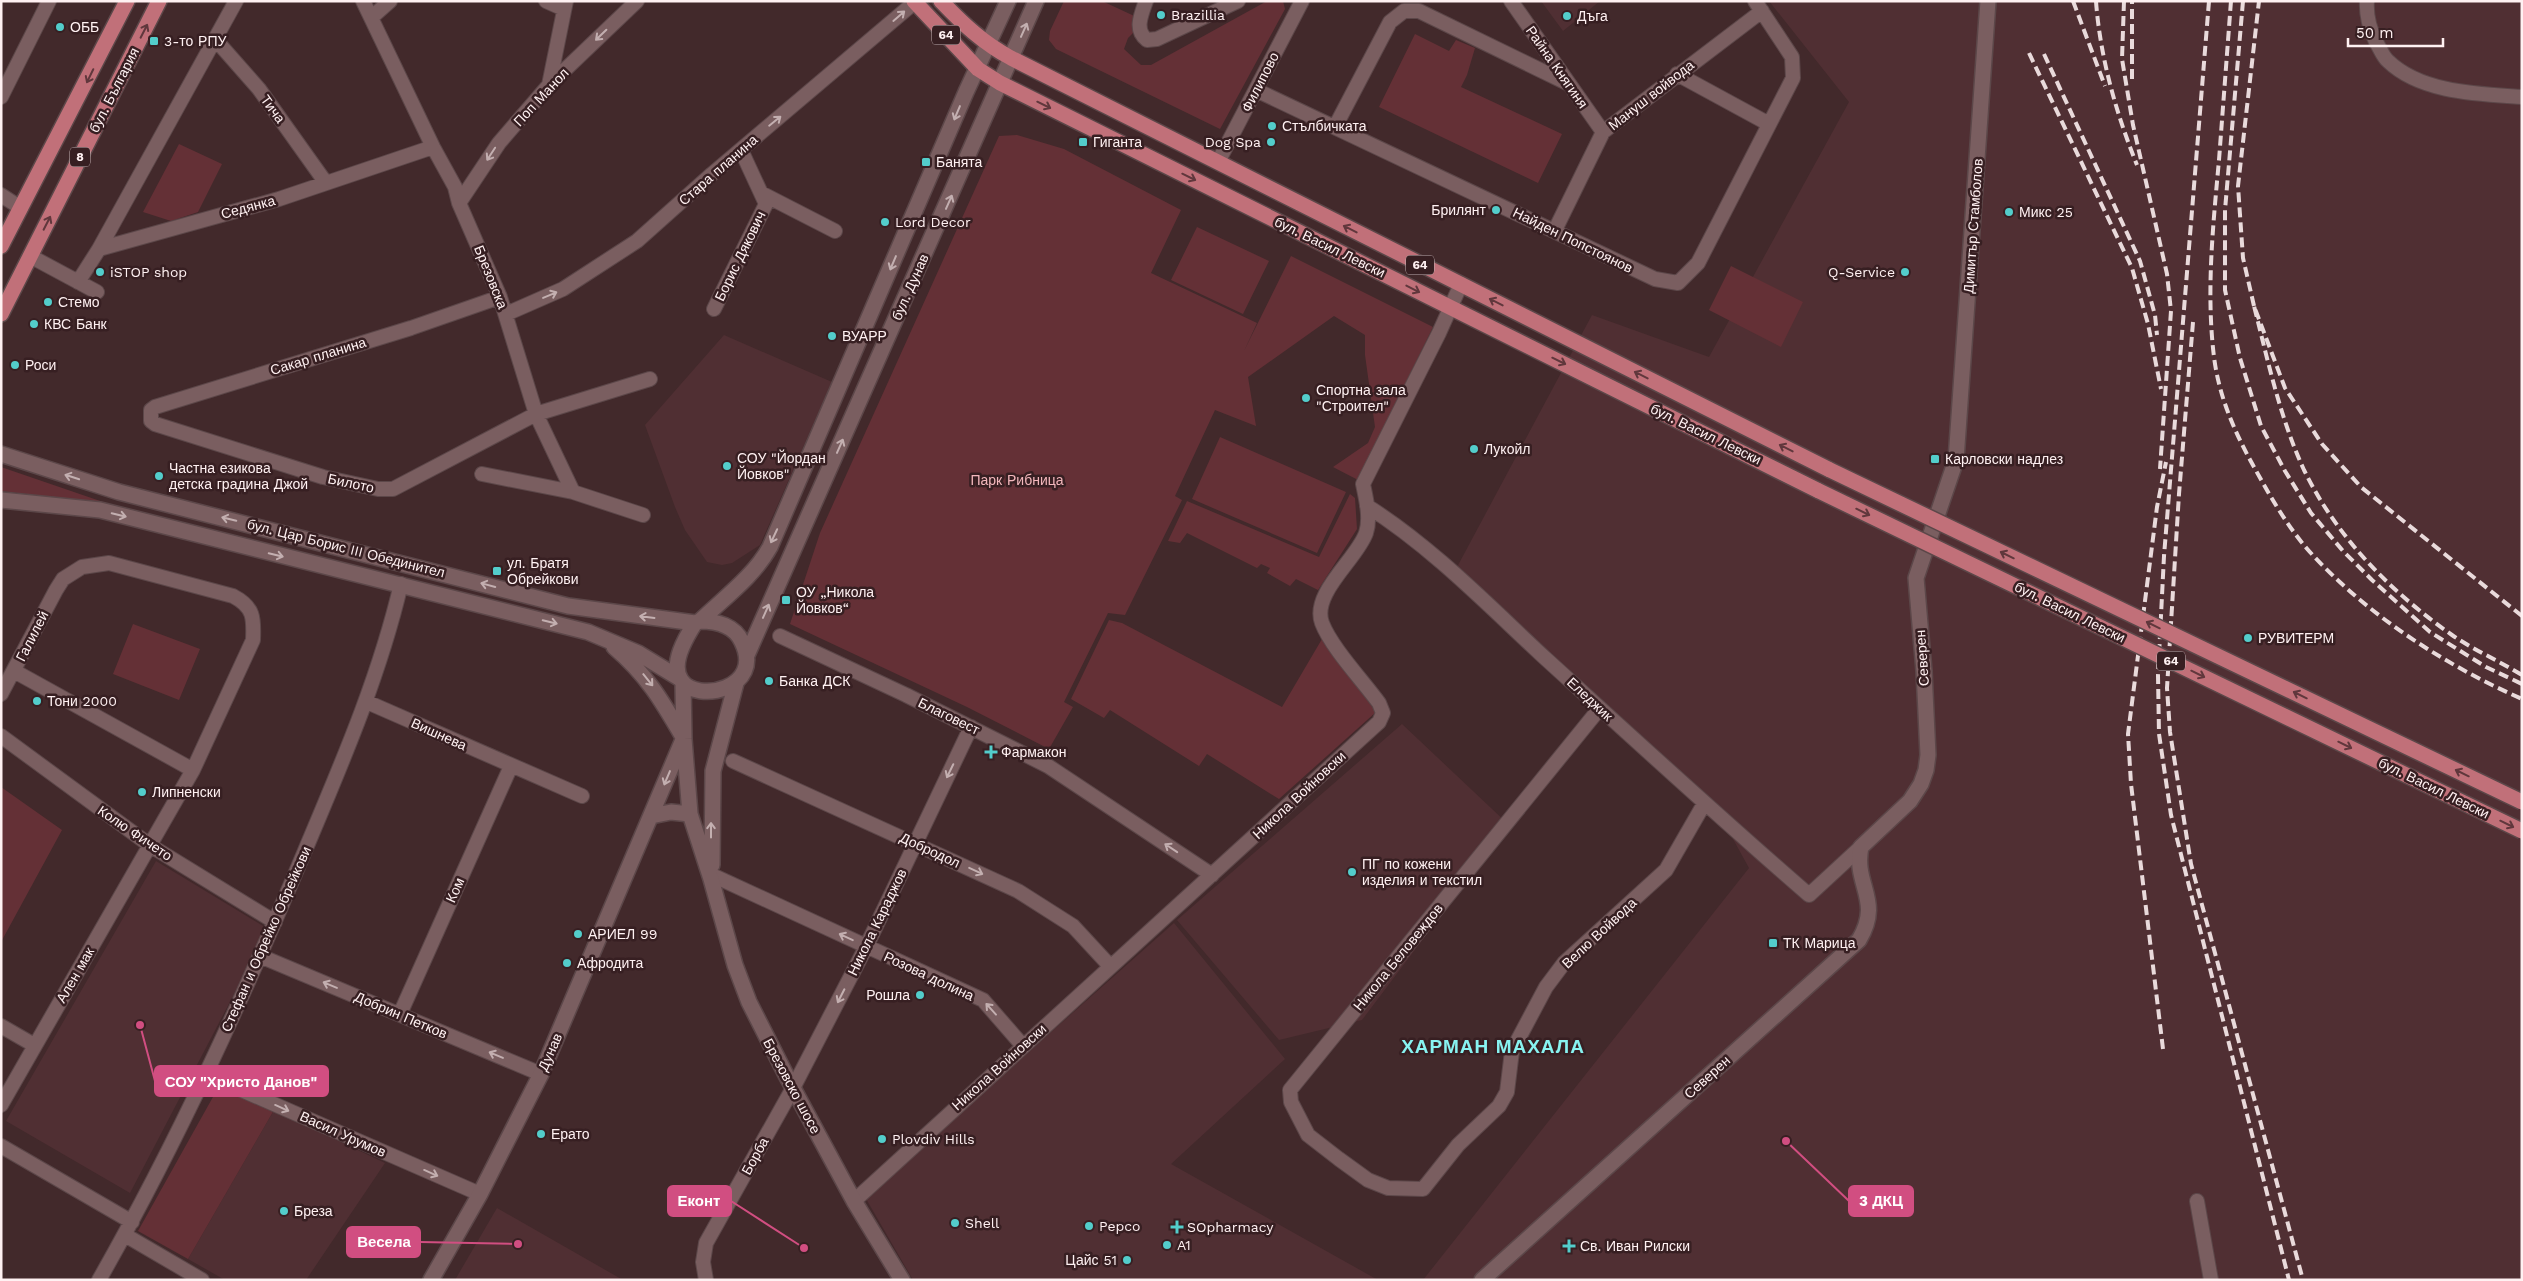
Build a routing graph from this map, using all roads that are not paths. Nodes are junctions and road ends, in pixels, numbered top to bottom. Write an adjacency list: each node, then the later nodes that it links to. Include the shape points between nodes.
1 (127, 1): 43 (main road, бул. България / 8, one-way to 43)
2 (159, 1): 48 (main road, бул. България / 8, one-way to 2)
3 (236, 1): 22 (street)
4 (363, 1): 21 (street, Брезовска)
5 (390, 1): 21 (street)
6 (546, 1): 19 (street)
7 (637, 1): 29 (street, Поп Манол, one-way to 29)
8 (941, 1): 23 (main road, бул. Васил Левски / 64, via 968,30)
9 (1008, 1): 23 (main road, бул. Дунав)
10 (1036, 1): 24 (main road, бул. Дунав, one-way to 10)
11 (1146, 1): 12 (street, via 1139,29 1147,40 1157,39)
12 (1238, 1)
13 (1302, 1): 30 (street, Филипово)
14 (1511, 1): 28 (street, Райна Княгиня)
15 (1988, 1): 60 (main road, Димитър Стамболов)
16 (2367, 1): 32 (street, via 2373,35 2387,61 2408,76 2448,90)
17 (915, 2): 25 (main road, бул. Васил Левски / 64); 37 (street, Стара планина, one-way to 17)
18 (45, 3): 31 (street)
19 (565, 5): 29 (street)
20 (1759, 6): 26 (street, Мануш войвода); 33 (street, Найден Попстоянов, via 1792,57 1793,78)
21 (372, 17): 36 (street, Брезовска)
22 (215, 39): 39 (street, Тича, via 259,89); 47 (street)
23 (989, 46): 24 (main road, бул. Васил Левски / 64); 25 (main road, бул. Дунав)
24 (1011, 58): 27 (main road, бул. Дунав); 38 (main road, бул. Васил Левски / 64)
25 (978, 69): 27 (main road, бул. Васил Левски / 64); 69 (main road, бул. Дунав, one-way to 69, via 770,547 751,572)
26 (1677, 74): 33 (street); 35 (street, Мануш войвода)
27 (1000, 83): 53 (main road, бул. Васил Левски / 64, one-way to 53); 72 (main road, бул. Дунав, one-way to 27)
28 (1569, 84): 34 (street, via 1419,11 1404,11 1390,22); 35 (street, Райна Княгиня)
29 (549, 86): 42 (street, Поп Манол, one-way to 42, via 499,143)
30 (1256, 90): 34 (street, Найден Попстоянов); 38 (street, Филипово)
31 (1, 97)
32 (2522, 97)
33 (1769, 124): 44 (street, Найден Попстоянов, via 1698,263 1678,283 1656,279)
34 (1335, 127): 44 (street, Найден Попстоянов)
35 (1603, 132): 44 (street, Мануш войвода)
36 (433, 147): 39 (street, Седянка); 42 (street, Брезовска, via 455,187)
37 (741, 150): 40 (street, Борис Дякович); 56 (street, Стара планина, one-way to 37, via 563,289 636,241)
38 (1218, 162): 50 (main road, бул. Васил Левски / 64, one-way to 38)
39 (326, 183): 47 (street, Седянка)
40 (761, 193): 45 (street); 54 (street, Борис Дякович, via 766,204)
41 (2, 197): 43 (street)
42 (458, 204): 52 (street, Брезовска)
43 (21, 208): 46 (main road, бул. България / 8)
44 (1555, 230)
45 (835, 231)
46 (1, 246)
47 (99, 249): 49 (street)
48 (30, 256): 49 (street); 55 (main road, бул. България / 8)
49 (78, 282): 51 (street)
50 (1461, 284): 53 (street, Никола Войновски); 86 (main road, бул. Васил Левски / 64, one-way to 50, bridge, via 1830,470)
51 (96, 292)
52 (500, 297): 56 (street, Брезовска); 59 (street, Сакар планина, via 155,407 150,416)
53 (1450, 307): 65 (street, Никола Войновски, via 1363,484); 90 (main road, бул. Васил Левски / 64, one-way to 90, bridge, via 1819,491)
54 (714, 309)
55 (1, 314)
56 (506, 314): 58 (street, Брезовска)
57 (650, 379): 58 (street)
58 (536, 414): 59 (street, Билото, via 392,489 378,490 323,477); 63 (street, Брезовска)
59 (155, 424)
60 (1957, 450): 93 (main road, Северен, via 1916,578 1928,755 1926,770 1910,801)
61 (1, 454): 69 (main road, бул. Цар Борис III Обединител, one-way to 61, via 568,606 119,492)
62 (482, 474): 63 (street)
63 (574, 492): 66 (street)
64 (1, 500): 68 (main road, бул. Цар Борис III Обединител, one-way to 68, via 100,510)
65 (1368, 506): 78 (street, Еледжик, via 1391,521 1476,594); 94 (street, Никола Войновски, via 1366,533 1324,597 1320,614 1328,636 1380,703 1383,713 1379,722)
66 (643, 515)
67 (63, 579): 73 (street, Галилей); 84 (street, Ален мак, via 82,567 109,563 243,601 254,618 253,640)
68 (401, 584): 70 (main road, бул. Цар Борис III Обединител, one-way to 70); 77 (street, Стефан и Обрейко Обрейкови, via 385,650)
69 (698, 622): 72 (main road, via 724,624 740,638); 74 (main road, via 679,657)
70 (599, 635): 74 (main road, бул. Цар Борис III Обединител, via 638,653); 81 (main road, one-way to 81, via 646,677)
71 (780, 636): 79 (street, Благовест)
72 (747, 656): 75 (main road, via 746,667)
73 (14, 670): 76 (street, Галилей); 84 (street)
74 (681, 681): 75 (main road, via 694,688 715,691); 81 (main road, Брезовско шосе)
75 (736, 683): 95 (main road, Брезовско шосе, one-way to 75, via 713,772)
76 (1, 694)
77 (367, 702): 83 (street, Вишнева); 97 (street, Стефан и Обрейко Обрейкови)
78 (1600, 708): 87 (street, Еледжик); 108 (street, Никола Беловеждов)
79 (971, 727): 91 (street, Никола Караджов, one-way to 91); 94 (street, Благовест, one-way to 79, via 1048,766)
80 (1, 736): 92 (street, Колю Фичето)
81 (684, 739): 88 (main road, Брезовско шосе); 89 (main road, Дунав, one-way to 89)
82 (733, 761): 91 (street, Добродол)
83 (511, 766): 85 (street, Вишнева); 101 (street, Ком)
84 (193, 770): 92 (street, Ален мак)
85 (582, 796)
86 (2522, 802)
87 (1704, 804): 96 (street, Еледжик); 108 (street, Велю Войвода, via 1666,870 1599,930 1546,988 1512,1050 1507,1092 1500,1106 1458,1144 1423,1188 1388,1188 1368,1180 1339,1159 1308,1135 1291,1102)
88 (690, 814): 89 (main road, via 671,812); 95 (main road, Брезовско шосе)
89 (651, 816): 106 (main road, Дунав)
90 (2522, 831)
91 (916, 843): 98 (street, Никола Караджов); 100 (street, Добродол, one-way to 100, via 1018,891 1072,926)
92 (151, 846): 97 (street, Колю Фичето); 103 (street, Ален мак)
93 (1861, 847): 96 (street, Северен); 121 (main road, Северен, via 1859,870 1869,901 1869,916 1859,940)
94 (1212, 875): 100 (street, Никола Войновски)
95 (712, 877): 98 (street, Розова долина, one-way to 95); 107 (main road, Брезовско шосе, via 735,965 749,1002)
96 (1809, 895)
97 (275, 922): 99 (street, Стефан и Обрейко Обрейкови)
98 (866, 947): 104 (street, Розова долина, one-way to 98, via 983,1000); 107 (street, Никола Караджов, one-way to 107)
99 (260, 956): 101 (street, Добрин Петков, one-way to 99); 105 (street, Стефан и Обрейко Обрейкови)
100 (1110, 966): 104 (street, Никола Войновски)
101 (400, 1014): 106 (street, Добрин Петков, one-way to 101)
102 (1, 1026): 103 (street)
103 (34, 1044): 109 (street, Ален мак)
104 (1023, 1046): 112 (street, Никола Войновски)
105 (205, 1074): 111 (street, Васил Урумов, one-way to 111); 114 (street, Стефан и Обрейко Обрейкови)
106 (541, 1074): 111 (main road, Дунав)
107 (793, 1088): 112 (main road, Брезовско шосе); 119 (street, Борба, via 706,1243 703,1262)
108 (1290, 1090)
109 (1, 1105)
110 (1, 1146): 114 (street)
111 (480, 1194): 118 (main road, Дунав)
112 (854, 1201): 120 (main road, Брезовско шосе)
113 (2197, 1201): 122 (street)
114 (132, 1222): 115 (street, Стефан и Обрейко Обрейкови)
115 (125, 1235): 116 (street, Стефан и Обрейко Обрейкови); 117 (street)
116 (99, 1280)
117 (202, 1280)
118 (431, 1280)
119 (706, 1280)
120 (902, 1280)
121 (1482, 1280)
122 (2211, 1280)

